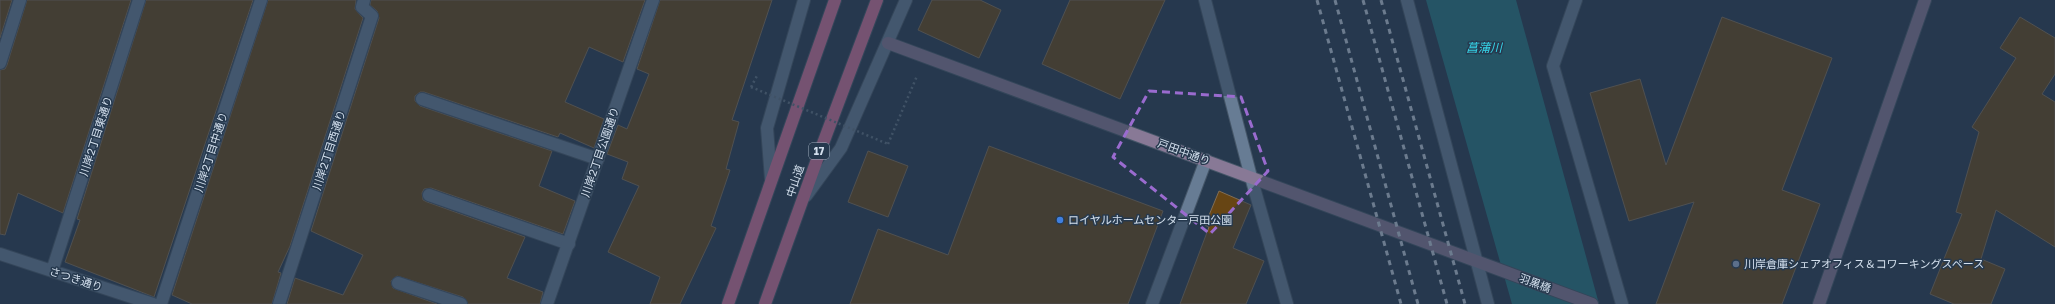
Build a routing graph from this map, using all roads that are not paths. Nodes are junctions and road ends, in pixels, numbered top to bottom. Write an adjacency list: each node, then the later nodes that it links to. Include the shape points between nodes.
1 (20, 0): 15 (street)
2 (139, 0): 26 (street, 川岸2丁目東通り)
3 (261, 0): 29 (street, 川岸2丁目中通り)
4 (364, 0): 30 (street, 川岸2丁目西通り, via 362,7 372,16)
5 (653, 0): 17 (street, 川岸2丁目公園通り)
6 (804, 0): 20 (street, via 767,128)
7 (836, 0): 20 (highway, 中山道)
8 (877, 0): 22 (highway, 中山道 / 17)
9 (906, 0): 14 (street)
10 (1205, 0): 19 (street)
11 (1407, 0): 25 (street)
12 (1576, 0): 39 (street, via 1553,66)
13 (1926, 0): 40 (street)
14 (888, 43): 18 (street, 戸田中通り); 22 (street, via 841,148)
15 (0, 63)
16 (422, 99): 17 (street)
17 (598, 159): 23 (street, 川岸2丁目公園通り)
18 (1206, 160): 19 (street, 戸田中通り); 35 (street)
19 (1251, 177): 25 (street, 戸田中通り); 36 (street)
20 (771, 179): 33 (highway, 中山道)
21 (428, 196): 23 (street)
22 (802, 201): 34 (highway, 中山道 / 17)
23 (569, 244): 32 (street, 川岸2丁目公園通り)
24 (0, 254): 26 (street, さつき通り)
25 (1478, 263): 37 (street); 38 (street, 羽黒橋)
26 (52, 271): 28 (street, さつき通り)
27 (398, 283): 31 (street)
28 (153, 304)
29 (160, 304)
30 (279, 304)
31 (461, 304)
32 (547, 304)
33 (728, 304)
34 (766, 304)
35 (1152, 304)
36 (1287, 304)
37 (1488, 304)
38 (1592, 304)
39 (1622, 304)
40 (1819, 304)

